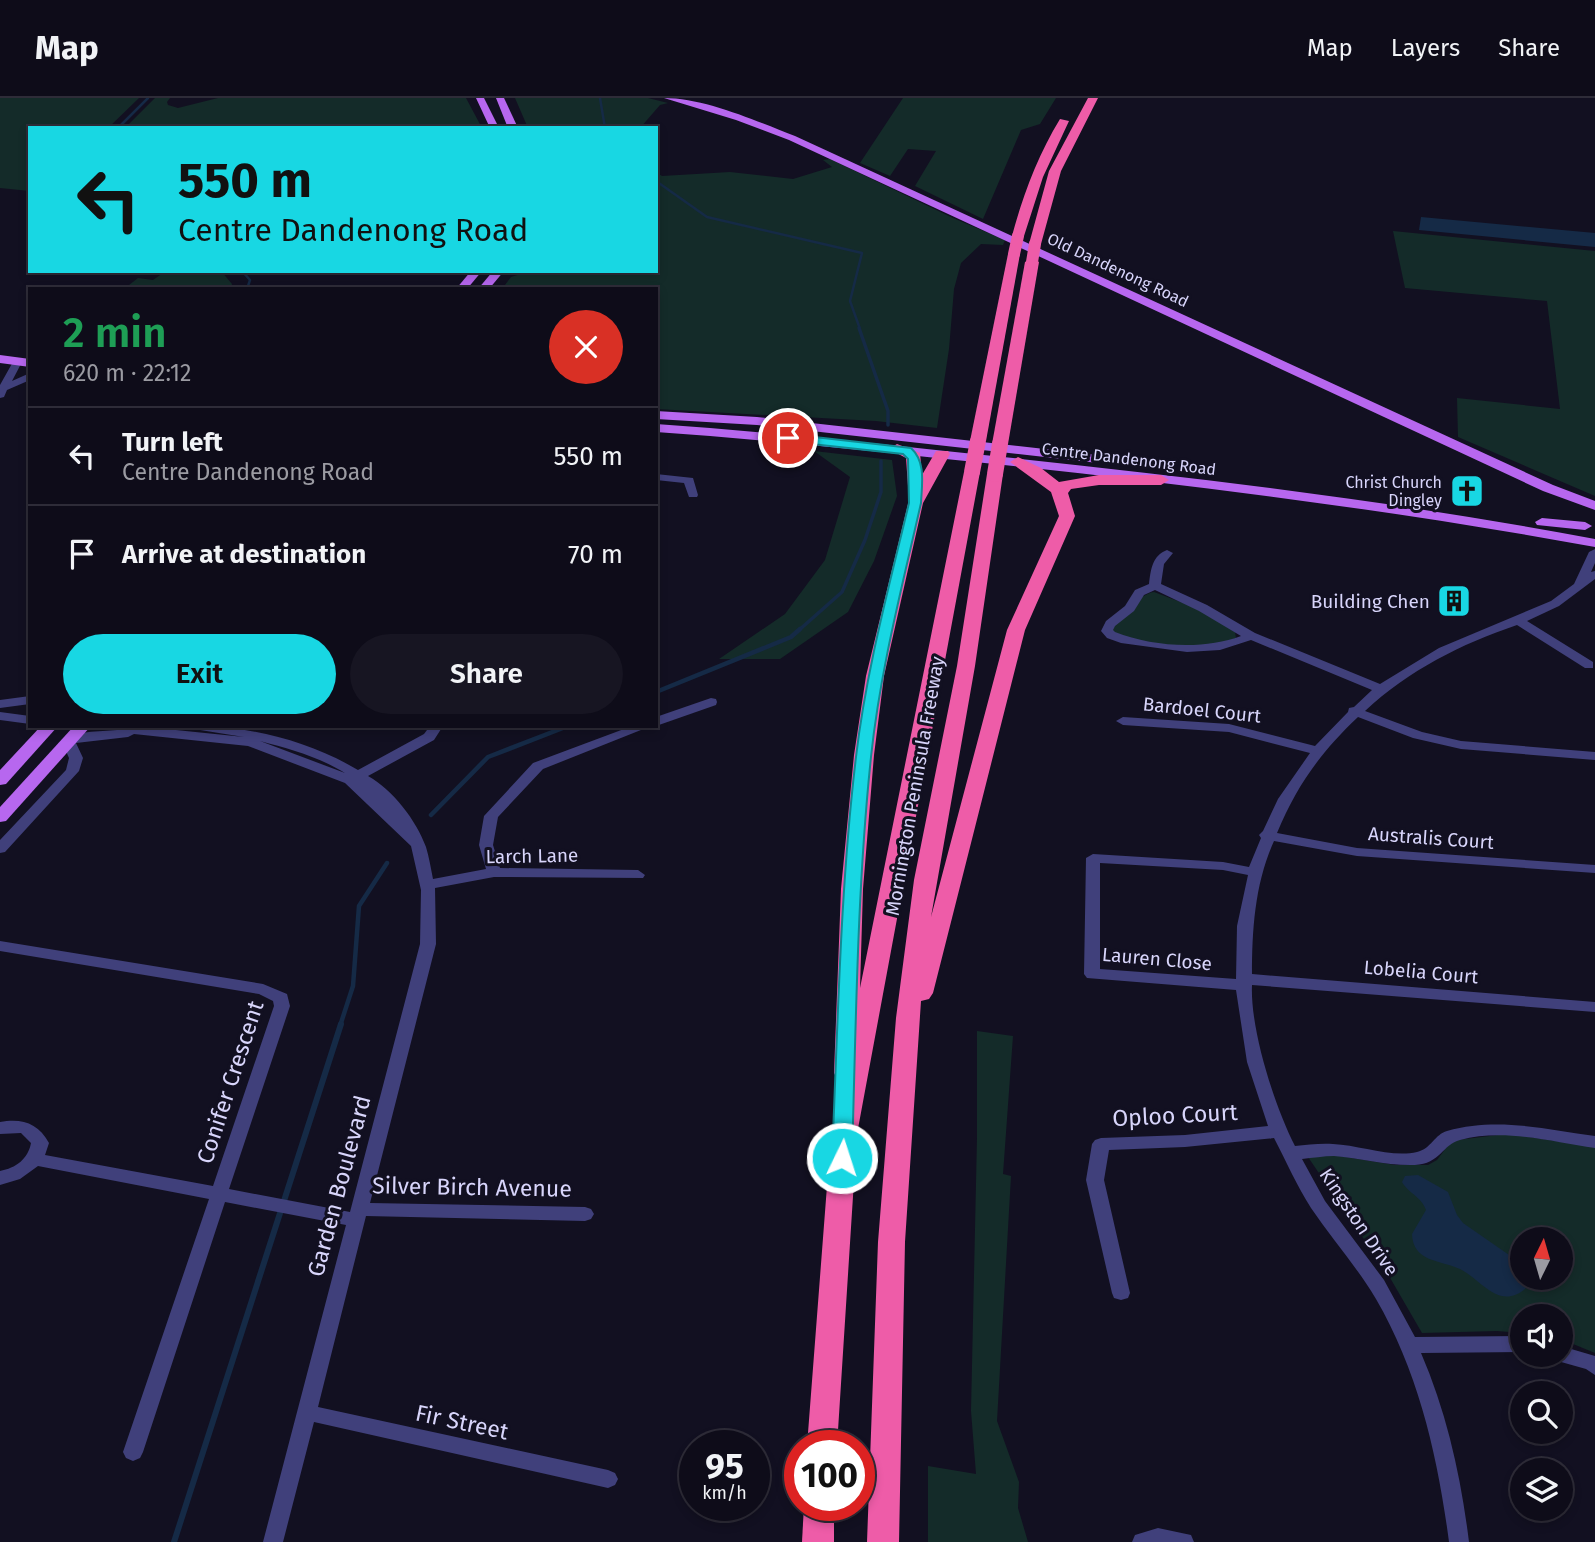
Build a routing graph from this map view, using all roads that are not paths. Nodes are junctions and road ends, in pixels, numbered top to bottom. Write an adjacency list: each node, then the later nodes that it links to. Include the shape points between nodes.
1 (480, 98): 6 (main road)
2 (500, 98): 7 (main road)
3 (668, 98): 27 (main road, Old Dandenong Road, via 801,142)
4 (1093, 98): 24 (highway, Mornington Peninsula Freeway, bridge, via 1055,171 1035,244 1000,444)
5 (1071, 108): 20 (highway, Mornington Peninsula Freeway, bridge, via 1029,194)
6 (494, 126)
7 (512, 126)
8 (475, 273): 10 (main road)
9 (497, 273): 11 (main road)
10 (463, 287)
11 (485, 287)
12 (0, 351): 13 (main road)
13 (28, 354)
14 (0, 359): 15 (main road)
15 (23, 362): 17 (street)
16 (28, 377): 17 (street)
17 (3, 391)
18 (658, 415): 20 (main road, Centre Dandenong Road)
19 (658, 428): 21 (main road, Centre Dandenong Road)
20 (979, 443): 22 (main road); 23 (main road); 24 (highway, Mornington Peninsula Freeway, bridge); 32 (main road, Centre Dandenong Road, via 1356,499)
21 (897, 449): 22 (main road, Centre Dandenong Road); 30 (highway, via 914,458)
22 (942, 454): 23 (main road, Centre Dandenong Road); 30 (highway)
23 (1018, 462): 26 (main road, Centre Dandenong Road); 28 (highway)
24 (984, 473): 74 (highway, Mornington Peninsula Freeway, via 961,692 928,851); 77 (highway, Mornington Peninsula Freeway)
25 (658, 477): 29 (street, via 689,480)
26 (1161, 480): 28 (highway, via 1088,481 1065,485); 33 (main road, Centre Dandenong Road, via 1461,518)
27 (1548, 488): 31 (main road, Old Dandenong Road); 32 (main road, Old Dandenong Road)
28 (1060, 492): 74 (highway, via 1067,516 1016,630)
29 (693, 495)
30 (915, 503): 77 (highway, via 878,664 864,755 852,889)
31 (1595, 506)
32 (1590, 521): 33 (main road, via 1587,536)
33 (1595, 543)
34 (1595, 552): 37 (street, Kingston Drive)
35 (1167, 553): 38 (street, via 1158,563)
36 (1595, 574): 37 (street, Kingston Drive)
37 (1578, 584): 39 (street, Kingston Drive, via 1556,603)
38 (1155, 586): 40 (street); 40 (street, via 1139,593 1130,608 1107,627 1108,633 1121,639 1195,649 1222,648)
39 (1518, 620): 41 (street); 42 (street, Kingston Drive, via 1449,649)
40 (1251, 636): 42 (street)
41 (1589, 665)
42 (1381, 689): 47 (street, Kingston Drive)
43 (28, 700): 45 (street)
44 (711, 702): 51 (street)
45 (0, 705): 46 (street)
46 (28, 710)
47 (1354, 711): 59 (street, Kingston Drive); 60 (street, via 1461,745)
48 (0, 716): 49 (street)
49 (28, 720)
50 (1123, 720): 59 (street, Bardoel Court, via 1229,728)
51 (658, 721)
52 (48, 728): 62 (main road)
53 (125, 728): 57 (street, Garden Boulevard)
54 (212, 728): 61 (street, Garden Boulevard, via 319,754)
55 (436, 728): 61 (street, via 429,737)
56 (640, 728): 67 (street, via 538,766 491,817 486,845)
57 (151, 733): 58 (street); 61 (street, Garden Boulevard, via 250,742)
58 (75, 736): 63 (main road); 65 (street, via 72,771)
59 (1316, 750): 64 (street, Kingston Drive, via 1281,802)
60 (1595, 756)
61 (356, 777): 70 (street, Garden Boulevard, via 416,843)
62 (0, 780)
63 (0, 817)
64 (1266, 835): 66 (street, Australis Court, via 1357,852); 68 (street, Kingston Drive)
65 (0, 849)
66 (1595, 869)
67 (494, 872): 69 (street, Larch Lane); 70 (street, Larch Lane)
68 (1253, 872): 72 (street, Kingston Drive, via 1244,930); 72 (street, Lauren Close, via 1093,858 1092,974)
69 (638, 875)
70 (428, 885): 83 (street, Garden Boulevard, via 432,908 428,944)
71 (0, 946): 82 (street, Conifer Crescent, via 263,989 281,998)
72 (1244, 982): 73 (street, Lobelia Court); 76 (street, Kingston Drive, via 1255,1064)
73 (1595, 1007)
74 (906, 1049): 97 (highway, Mornington Peninsula Freeway, via 886,1338)
75 (0, 1128): 80 (street, via 22,1127 37,1135 39,1151)
76 (1280, 1131): 79 (street, Kingston Drive); 85 (street, Oploo Court, via 1197,1141 1101,1144 1095,1180)
77 (844, 1134): 91 (highway, Mornington Peninsula Freeway)
78 (1595, 1142): 79 (street, via 1497,1130 1447,1138 1434,1152 1418,1159 1333,1150)
79 (1291, 1153): 87 (street, Kingston Drive, via 1312,1195 1374,1279)
80 (34, 1159): 81 (street, via 17,1173); 82 (street, Silver Birch Avenue)
81 (0, 1178)
82 (218, 1193): 83 (street, Silver Birch Avenue, via 315,1212); 92 (street, Conifer Crescent)
83 (357, 1214): 84 (street, Silver Birch Avenue); 90 (street, Garden Boulevard)
84 (585, 1214)
85 (1121, 1293)
86 (1510, 1344): 87 (street)
87 (1409, 1345): 100 (street, Kingston Drive, via 1436,1416 1453,1488)
88 (1573, 1357): 89 (street)
89 (1595, 1367)
90 (305, 1412): 93 (street, Fir Street); 95 (street, Garden Boulevard)
91 (822, 1430)
92 (133, 1452)
93 (608, 1479)
94 (819, 1521): 96 (highway)
95 (273, 1542)
96 (818, 1542)
97 (883, 1542)
98 (1142, 1542): 99 (street, via 1158,1537)
99 (1184, 1542)
100 (1459, 1542)

